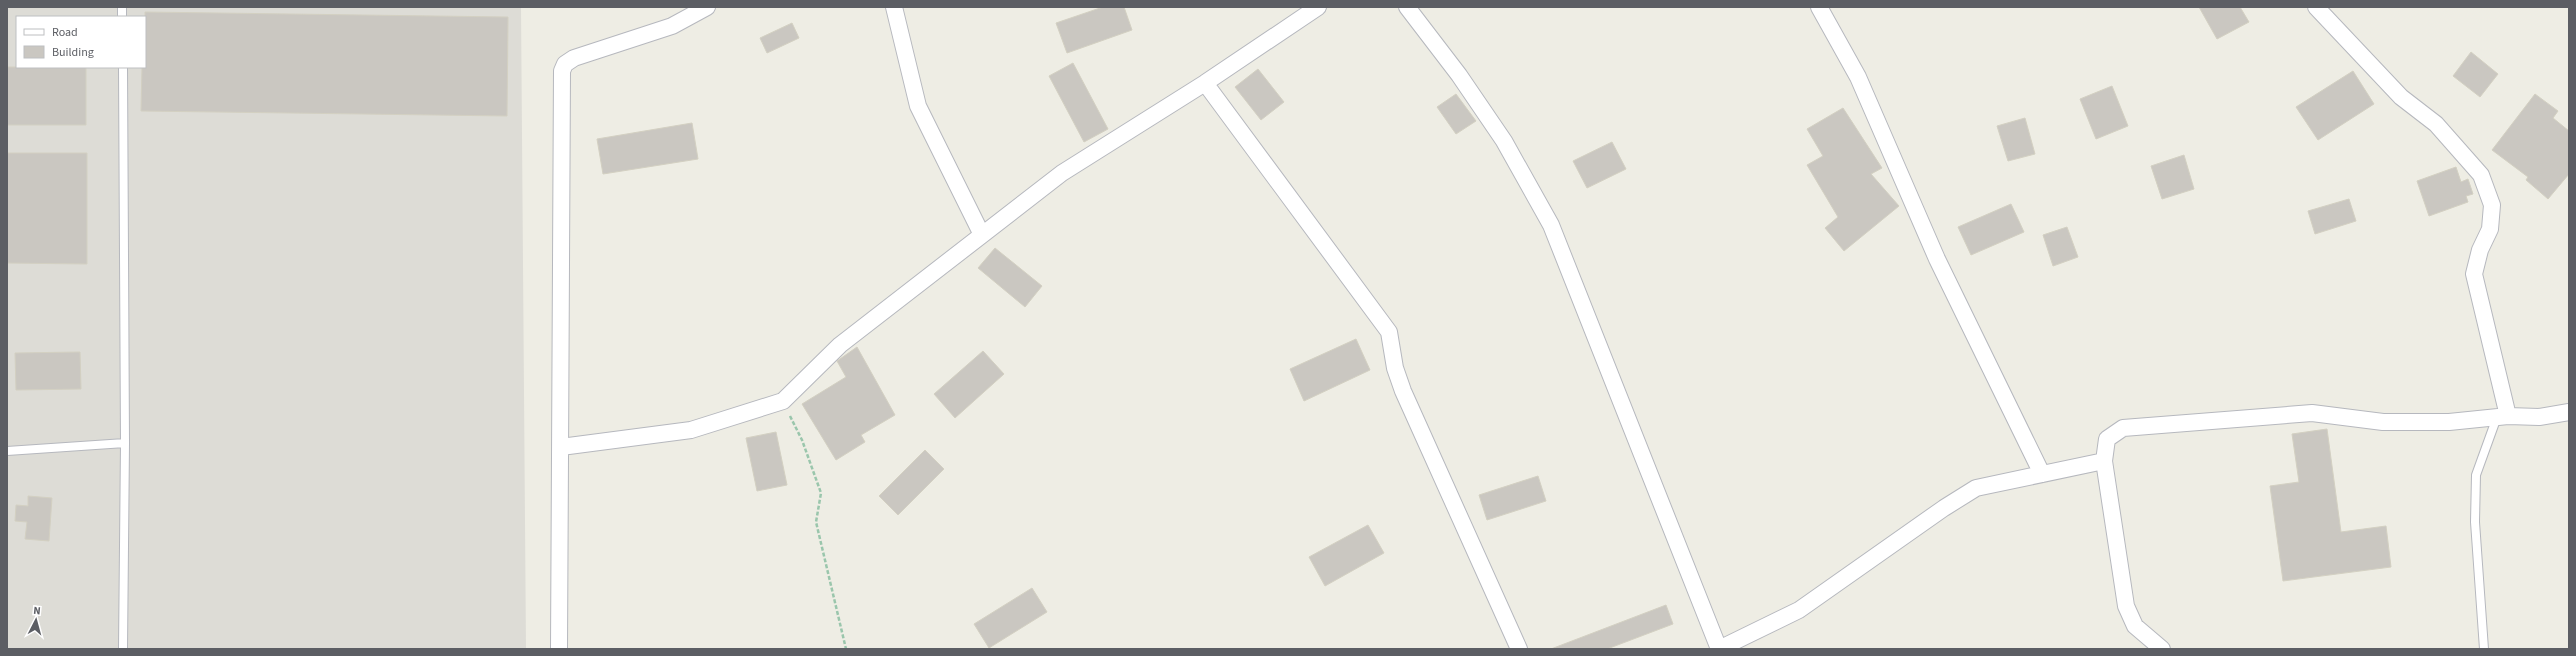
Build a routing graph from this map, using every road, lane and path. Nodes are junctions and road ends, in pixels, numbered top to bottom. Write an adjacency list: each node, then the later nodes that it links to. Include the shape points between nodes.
1 (707, 7): 14 (street, via 672,26 574,58 565,64 562,71)
2 (894, 7): 9 (street, via 918,106)
3 (1318, 7): 8 (street)
4 (1407, 7): 23 (street, via 1459,75 1504,141 1551,225)
5 (1819, 7): 17 (street, via 1858,77 1937,259)
6 (2316, 7): 12 (street, via 2401,97 2436,124 2481,175 2492,205 2490,229 2480,250 2474,274)
7 (123, 68): 13 (lane)
8 (1205, 83): 9 (street, via 1062,173); 22 (street, via 1389,332 1395,368 1403,391)
9 (982, 235): 10 (street, via 840,345)
10 (783, 401): 14 (street, via 691,430); 21 (path, via 802,440 821,493 816,522)
11 (2569, 412): 12 (street, via 2539,417)
12 (2502, 416): 16 (street, via 2449,422 2383,422 2312,413 2143,425 2123,428 2107,439); 18 (lane, via 2476,475 2475,522)
13 (125, 443): 15 (lane); 19 (lane)
14 (562, 447): 20 (street)
15 (7, 451)
16 (2104, 461): 17 (street); 24 (street, via 2126,606 2135,626)
17 (2042, 474): 23 (street, via 1976,488 1800,610)
18 (2484, 648)
19 (123, 649)
20 (559, 649)
21 (846, 649)
22 (1519, 649)
23 (1719, 649)
24 (2162, 649)

